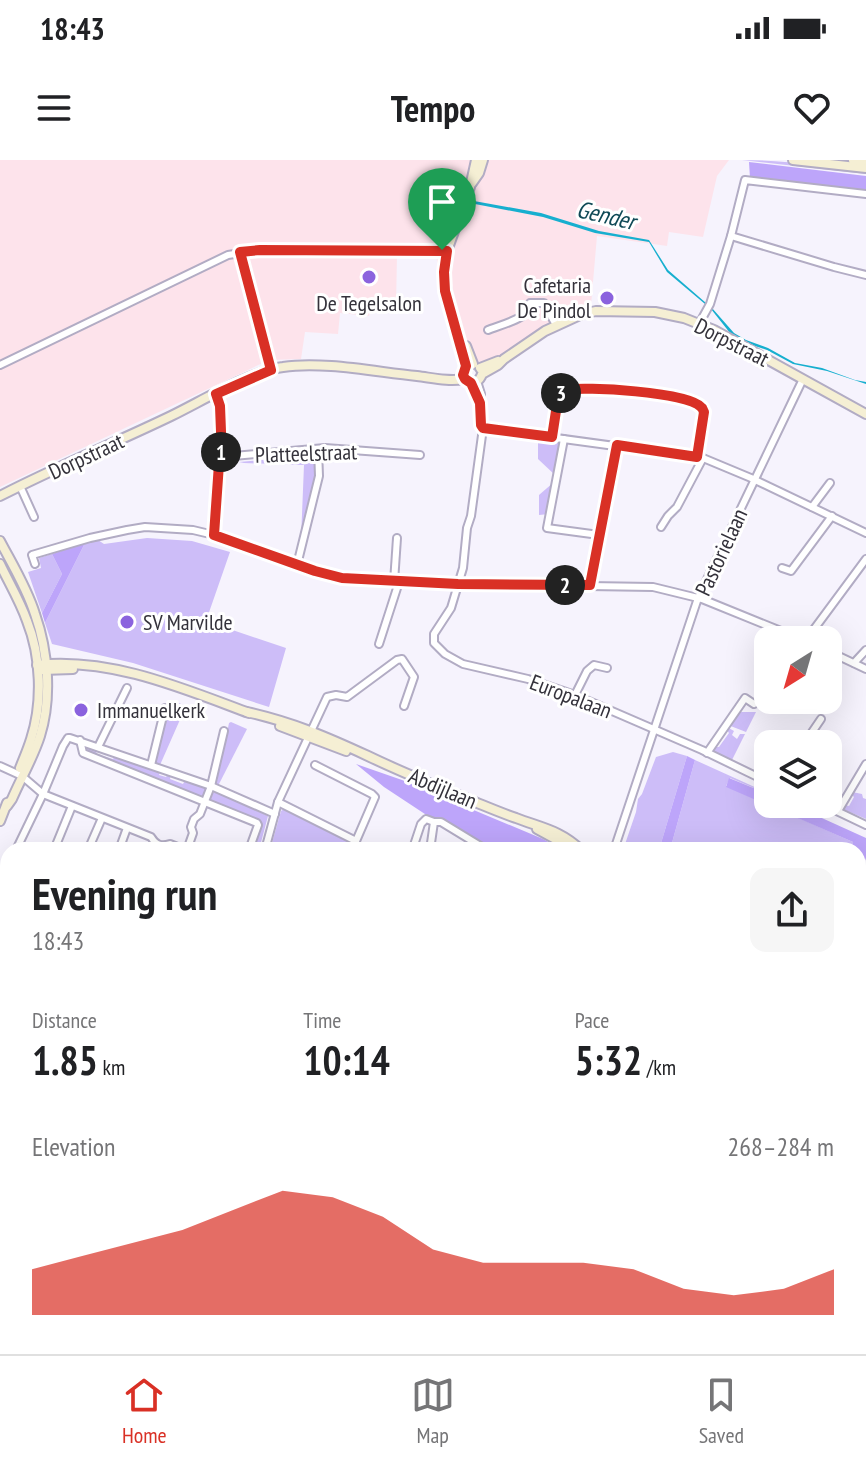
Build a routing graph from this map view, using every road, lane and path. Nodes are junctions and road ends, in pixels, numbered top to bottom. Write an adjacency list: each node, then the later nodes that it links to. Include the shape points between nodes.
1 (476, 160): 7 (street)
2 (483, 160): 7 (street)
3 (793, 160): 6 (street)
4 (853, 160): 5 (street)
5 (866, 161)
6 (866, 168)
7 (470, 187): 10 (street)
8 (866, 194): 9 (street, via 745,180)
9 (731, 236): 13 (street); 14 (street)
10 (447, 251): 11 (street); 19 (street, via 444,283)
11 (240, 252): 17 (street); 18 (street)
12 (866, 264): 13 (street)
13 (865, 275)
14 (699, 324): 15 (street, Dorpstraat, via 669,314 622,311 582,314); 20 (street, Dorpstraat)
15 (556, 325): 16 (street, via 544,303 530,303 527,312); 19 (street, Dorpstraat)
16 (488, 330)
17 (0, 365)
18 (271, 370): 19 (street, Dorpstraat, via 308,366 424,377); 21 (street, Dorpstraat)
19 (472, 373): 23 (street, Europalaan)
20 (803, 379): 22 (street, Dorpstraat); 31 (street, Pastorielaan)
21 (216, 394): 29 (street); 33 (street, Dorpstraat)
22 (866, 414)
23 (483, 428): 24 (street); 50 (street, Europalaan)
24 (552, 437): 25 (street); 30 (street, via 564,390 631,390 703,408)
25 (564, 439): 26 (street); 41 (street, via 547,528)
26 (617, 445): 30 (street); 41 (street)
27 (318, 449): 28 (street, Platteelstraat); 29 (street, Platteelstraat); 47 (street, via 319,476)
28 (420, 455)
29 (222, 457): 40 (street)
30 (700, 458): 31 (street); 38 (street, via 677,507)
31 (755, 479): 35 (street); 52 (street, Pastorielaan)
32 (830, 483): 35 (street)
33 (20, 486): 34 (street, Dorpstraat); 37 (street)
34 (0, 496)
35 (812, 507): 36 (street)
36 (832, 516): 39 (street); 48 (street, via 791,571)
37 (34, 517)
38 (661, 527)
39 (866, 533)
40 (214, 535): 46 (street, via 165,528 127,530 32,555); 47 (street)
41 (599, 535): 51 (street)
42 (397, 538): 49 (street)
43 (0, 541): 59 (street, via 35,613 45,652)
44 (866, 559): 54 (street)
45 (0, 564): 59 (street, via 27,618)
46 (35, 564)
47 (297, 565): 49 (street, via 342,578)
48 (782, 568)
49 (396, 582): 50 (street); 55 (street)
50 (458, 584): 51 (street); 63 (street, Europalaan, via 433,638 437,647 470,666)
51 (590, 585): 52 (street, via 653,587)
52 (698, 598): 53 (street); 68 (street, Pastorielaan)
53 (769, 626)
54 (816, 626)
55 (379, 644)
56 (866, 650): 58 (street)
57 (842, 657): 58 (street)
58 (854, 663): 61 (street)
59 (41, 668): 71 (street, Abdijlaan, via 135,673); 79 (street, via 44,719)
60 (607, 668): 63 (street, via 594,665)
61 (866, 669)
62 (127, 688): 73 (street)
63 (575, 695): 68 (street, Europalaan)
64 (754, 704): 74 (street, via 745,698)
65 (404, 706): 71 (street, via 414,677 402,659 347,697 327,697)
66 (165, 708): 76 (street)
67 (821, 719): 69 (street)
68 (654, 730): 74 (street, Europalaan); 109 (street, Pastorielaan)
69 (814, 730)
70 (224, 731): 81 (street)
71 (309, 733): 84 (street); 90 (street, Abdijlaan)
72 (80, 740): 73 (street); 82 (street, via 68,738); 83 (street, via 83,753)
73 (98, 747): 76 (street)
74 (707, 753): 80 (street, Europalaan)
75 (866, 764): 85 (street)
76 (151, 765): 81 (street)
77 (315, 765): 95 (street, via 375,797)
78 (0, 766): 79 (street)
79 (20, 775): 82 (street); 91 (street)
80 (754, 775)
81 (211, 786): 83 (street); 87 (street)
82 (43, 794): 86 (street); 96 (street)
83 (205, 802): 101 (street); 102 (street, via 257,823)
84 (278, 802): 87 (street); 95 (street)
85 (842, 804)
86 (72, 806): 89 (street); 97 (street)
87 (275, 814): 103 (street)
88 (842, 814): 93 (street)
89 (102, 818): 94 (street); 98 (street)
90 (519, 820): 107 (street, Abdijlaan); 108 (street, Abdijlaan)
91 (0, 821)
92 (434, 822): 104 (street, via 426,819 421,824); 105 (street); 106 (street)
93 (866, 825)
94 (127, 828): 99 (street); 100 (street)
95 (356, 841)
96 (20, 842)
97 (57, 842)
98 (92, 842)
99 (122, 842)
100 (153, 842)
101 (189, 842)
102 (252, 842)
103 (267, 842)
104 (415, 842)
105 (431, 842)
106 (474, 842)
107 (559, 842)
108 (572, 842)
109 (617, 842)

